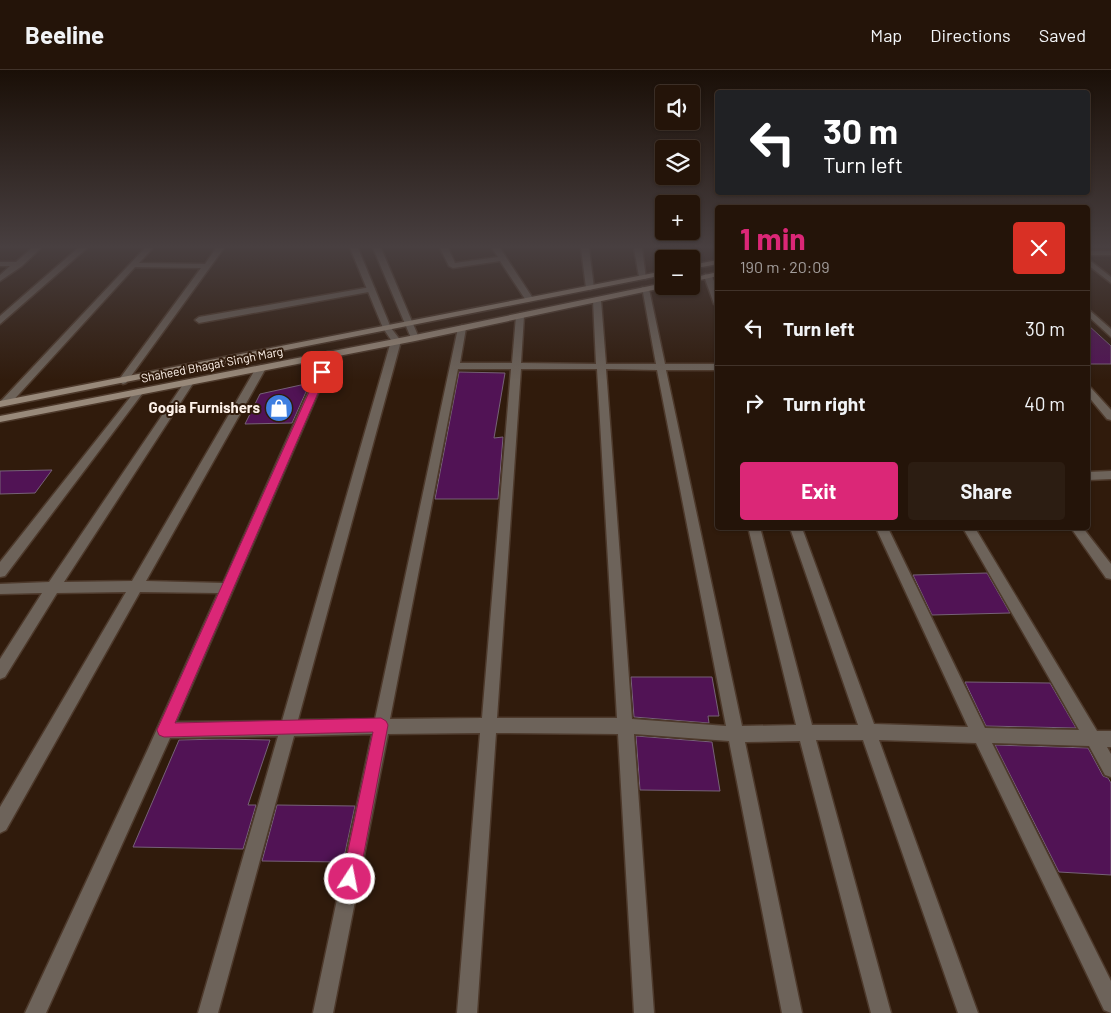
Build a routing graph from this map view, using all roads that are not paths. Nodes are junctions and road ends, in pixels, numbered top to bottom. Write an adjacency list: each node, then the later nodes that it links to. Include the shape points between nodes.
1 (33, 292): 16 (street)
2 (108, 292): 36 (street)
3 (189, 292): 32 (street)
4 (354, 292): 15 (street)
5 (372, 292): 20 (street)
6 (396, 292): 17 (street)
7 (525, 292): 12 (street)
8 (603, 292): 11 (main road, Shaheed Bhagat Singh Marg)
9 (603, 292): 11 (main road)
10 (646, 292): 29 (street)
11 (594, 294): 12 (main road); 14 (main road, Shaheed Bhagat Singh Marg); 28 (street)
12 (530, 300): 17 (main road)
13 (1090, 314): 19 (street)
14 (520, 316): 21 (main road, Shaheed Bhagat Singh Marg); 27 (street)
15 (199, 320)
16 (0, 321)
17 (409, 324): 20 (main road); 23 (street)
18 (1090, 327): 19 (street)
19 (1107, 327): 22 (street)
20 (388, 328): 24 (street); 32 (main road)
21 (462, 328): 23 (main road, Shaheed Bhagat Singh Marg); 26 (street)
22 (1111, 334)
23 (414, 338): 24 (main road, Shaheed Bhagat Singh Marg)
24 (396, 341): 25 (main road, Shaheed Bhagat Singh Marg); 56 (street)
25 (330, 354): 31 (main road, Shaheed Bhagat Singh Marg); 50 (street)
26 (454, 366): 27 (street); 53 (street)
27 (517, 367): 28 (street); 54 (street)
28 (602, 367): 29 (street); 55 (street)
29 (662, 367): 30 (street); 60 (street)
30 (715, 367)
31 (261, 368): 33 (main road, Shaheed Bhagat Singh Marg); 48 (street)
32 (123, 381): 36 (main road)
33 (189, 382): 34 (main road, Shaheed Bhagat Singh Marg); 49 (street)
34 (139, 392): 38 (main road, Shaheed Bhagat Singh Marg); 46 (street)
35 (1090, 392): 37 (street)
36 (2, 403)
37 (1111, 417)
38 (0, 419)
39 (1111, 475): 40 (street)
40 (1090, 476)
41 (797, 530): 58 (street)
42 (883, 530): 61 (street)
43 (970, 530): 62 (street)
44 (1078, 530): 47 (street)
45 (755, 531): 59 (street)
46 (0, 572)
47 (1111, 574)
48 (134, 586): 49 (street); 50 (street); 65 (street)
49 (53, 588): 51 (street); 52 (street)
50 (226, 588): 57 (street)
51 (0, 589)
52 (0, 672)
53 (381, 725): 54 (street); 56 (street); 69 (street)
54 (489, 725): 55 (street); 70 (street)
55 (625, 726): 60 (street); 71 (street)
56 (287, 728): 57 (street); 68 (street)
57 (164, 730): 67 (street)
58 (870, 732): 59 (street); 61 (street); 74 (street)
59 (806, 733): 60 (street); 73 (street)
60 (736, 734): 72 (street)
61 (980, 735): 62 (street); 66 (street)
62 (1094, 739): 63 (street); 64 (street)
63 (1111, 739)
64 (1111, 769)
65 (0, 824)
66 (1111, 1002)
67 (35, 1013)
68 (208, 1013)
69 (323, 1013)
70 (467, 1013)
71 (644, 1013)
72 (792, 1013)
73 (881, 1013)
74 (968, 1013)

